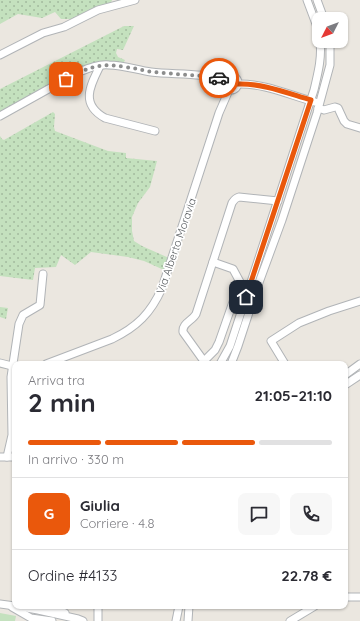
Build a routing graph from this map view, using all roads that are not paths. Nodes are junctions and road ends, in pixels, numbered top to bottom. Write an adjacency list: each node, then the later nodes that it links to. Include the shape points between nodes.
1 (135, 0): 8 (street, via 98,10 64,27 42,33)
2 (308, 0): 4 (street)
3 (317, 0): 5 (street)
4 (312, 12)
5 (321, 12)
6 (321, 48): 13 (street, via 321,61)
7 (330, 48): 14 (street, via 330,65)
8 (0, 55)
9 (100, 66): 10 (street, via 125,66 151,72 212,77); 16 (street, via 79,72); 18 (street, via 88,94 92,108 97,114)
10 (224, 81): 11 (street, via 231,76 236,79); 12 (street)
11 (237, 84): 12 (street, via 236,88); 13 (street, via 259,85)
12 (229, 90): 29 (street, Via Alberto Moravia, via 162,288 154,304 136,325 121,334)
13 (311, 100): 14 (street); 15 (street)
14 (318, 108): 15 (street); 17 (street, via 338,108 347,124); 19 (street)
15 (308, 110): 20 (street)
16 (0, 116)
17 (360, 128)
18 (155, 131)
19 (289, 197): 20 (street); 22 (street)
20 (279, 198): 21 (street); 23 (street, via 239,197 233,200)
21 (272, 217): 22 (street); 25 (street)
22 (282, 220): 25 (street)
23 (213, 262): 30 (street, via 196,314 182,329); 31 (street, via 233,269 240,282 220,342)
24 (43, 274): 28 (street, via 40,305 23,315)
25 (254, 287): 26 (street)
26 (250, 298): 32 (street); 33 (street)
27 (360, 301): 34 (street, via 299,323 271,341)
28 (13, 361)
29 (54, 361)
30 (204, 361)
31 (207, 361)
32 (222, 361)
33 (232, 361)
34 (283, 361)
35 (0, 363): 37 (street)
36 (360, 364): 38 (street)
37 (12, 366)
38 (348, 373)
39 (360, 375): 40 (street)
40 (348, 383)
41 (12, 435): 42 (street)
42 (3, 457)
43 (348, 597): 44 (street)
44 (360, 598)
45 (0, 604): 46 (street)
46 (12, 606)
47 (23, 609): 53 (street); 54 (street, via 31,618)
48 (57, 609): 53 (street)
49 (98, 609): 55 (street)
50 (178, 609): 56 (street)
51 (189, 609): 57 (street)
52 (310, 609): 58 (street)
53 (81, 620)
54 (52, 621)
55 (98, 621)
56 (176, 621)
57 (188, 621)
58 (290, 621)

